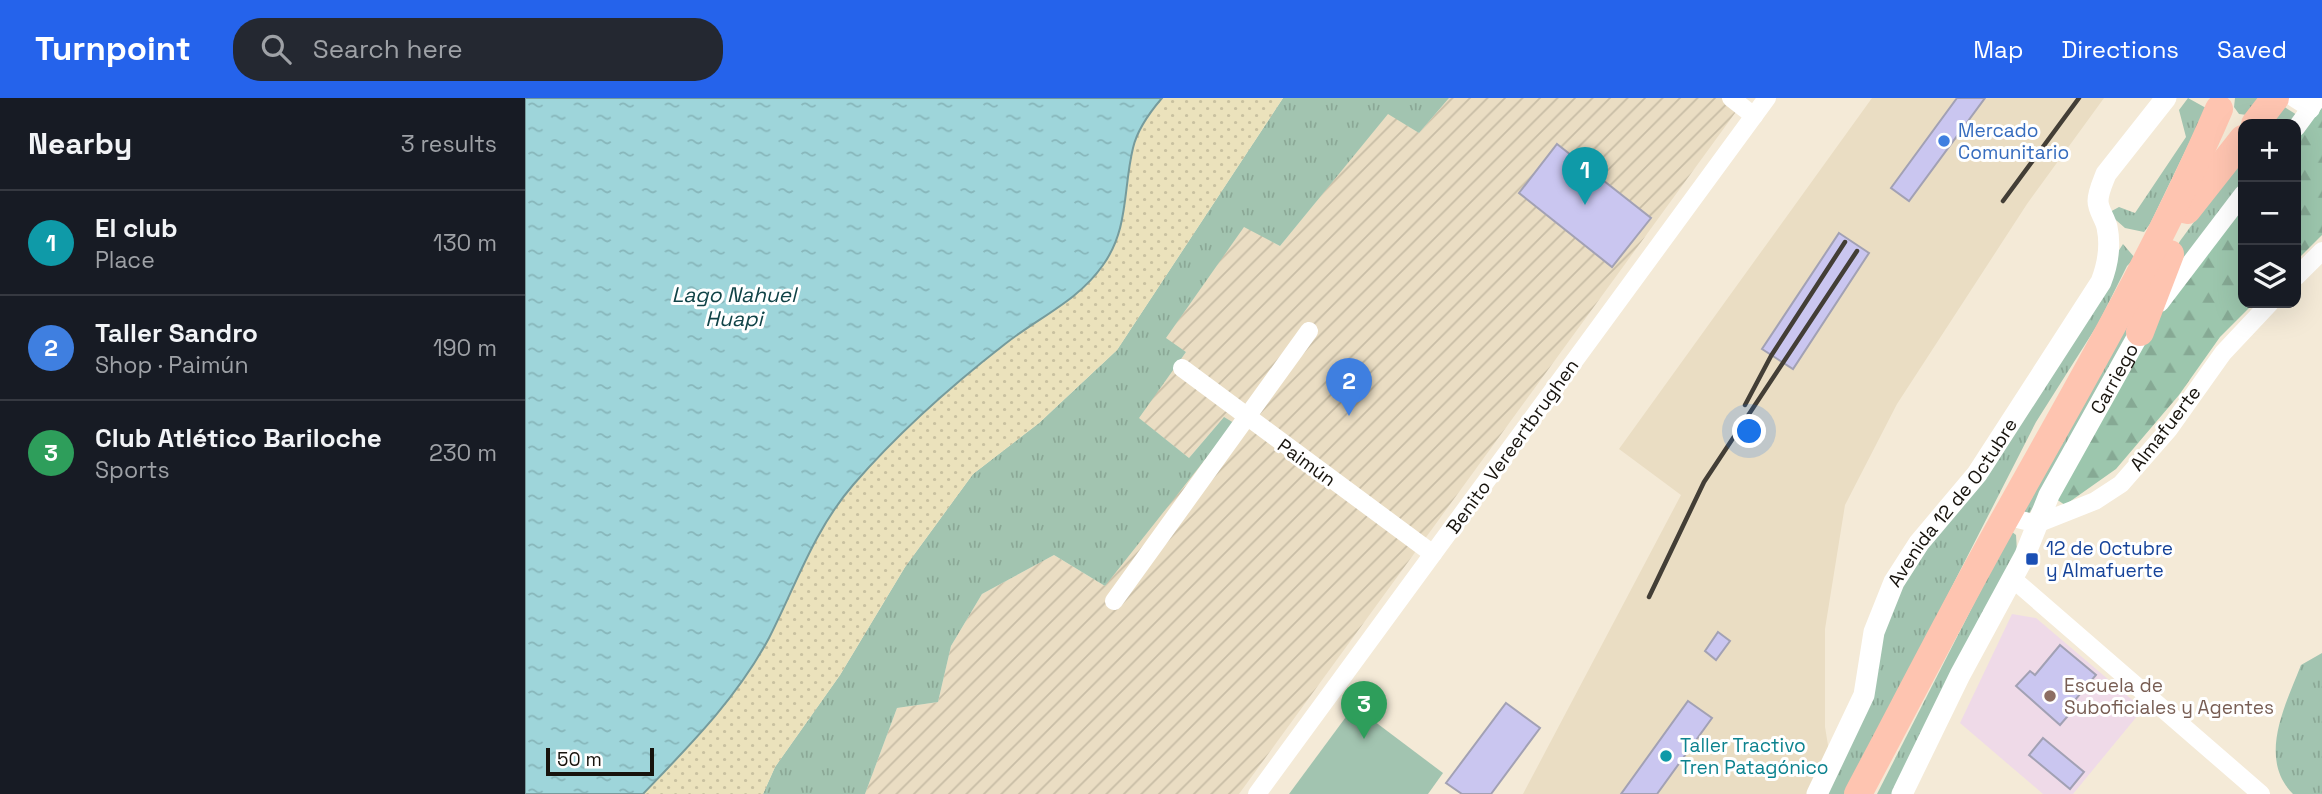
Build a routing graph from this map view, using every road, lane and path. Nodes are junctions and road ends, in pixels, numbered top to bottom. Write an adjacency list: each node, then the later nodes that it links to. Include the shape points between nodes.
1 (1731, 98): 7 (street)
2 (1767, 98): 7 (street, Benito Vereertbrughen)
3 (2167, 98): 27 (street, Avenida 12 de Octubre, via 2106,174 2098,198 2106,225 2108,264 2101,282 1977,474 1907,560 1882,604 1864,695)
4 (2294, 98): 6 (street)
5 (2222, 103): 9 (main road); 14 (main road)
6 (2314, 103): 8 (street)
7 (1754, 116): 23 (street, Benito Vereertbrughen)
8 (2301, 121)
9 (2238, 122)
10 (2238, 142): 11 (main road)
11 (2197, 198): 14 (main road); 18 (main road)
12 (2238, 201): 18 (street, Carriego)
13 (2322, 251): 15 (street)
14 (2149, 260): 21 (main road)
15 (2301, 272)
16 (2265, 308): 22 (street, Almafuerte, via 2223,353 2169,429 2121,484 2095,501)
17 (1309, 331): 20 (street)
18 (2140, 332): 22 (street, Carriego)
19 (1182, 368): 20 (street, Paimún)
20 (1247, 418): 23 (street, Paimún); 25 (street)
21 (2006, 516): 22 (street); 28 (main road)
22 (2037, 524): 24 (street, Carriego)
23 (1433, 554): 26 (street, Benito Vereertbrughen)
24 (2013, 579): 29 (street); 30 (street)
25 (1114, 601)
26 (1257, 794)
27 (1817, 794)
28 (1859, 794)
29 (1902, 794)
30 (2261, 794)

